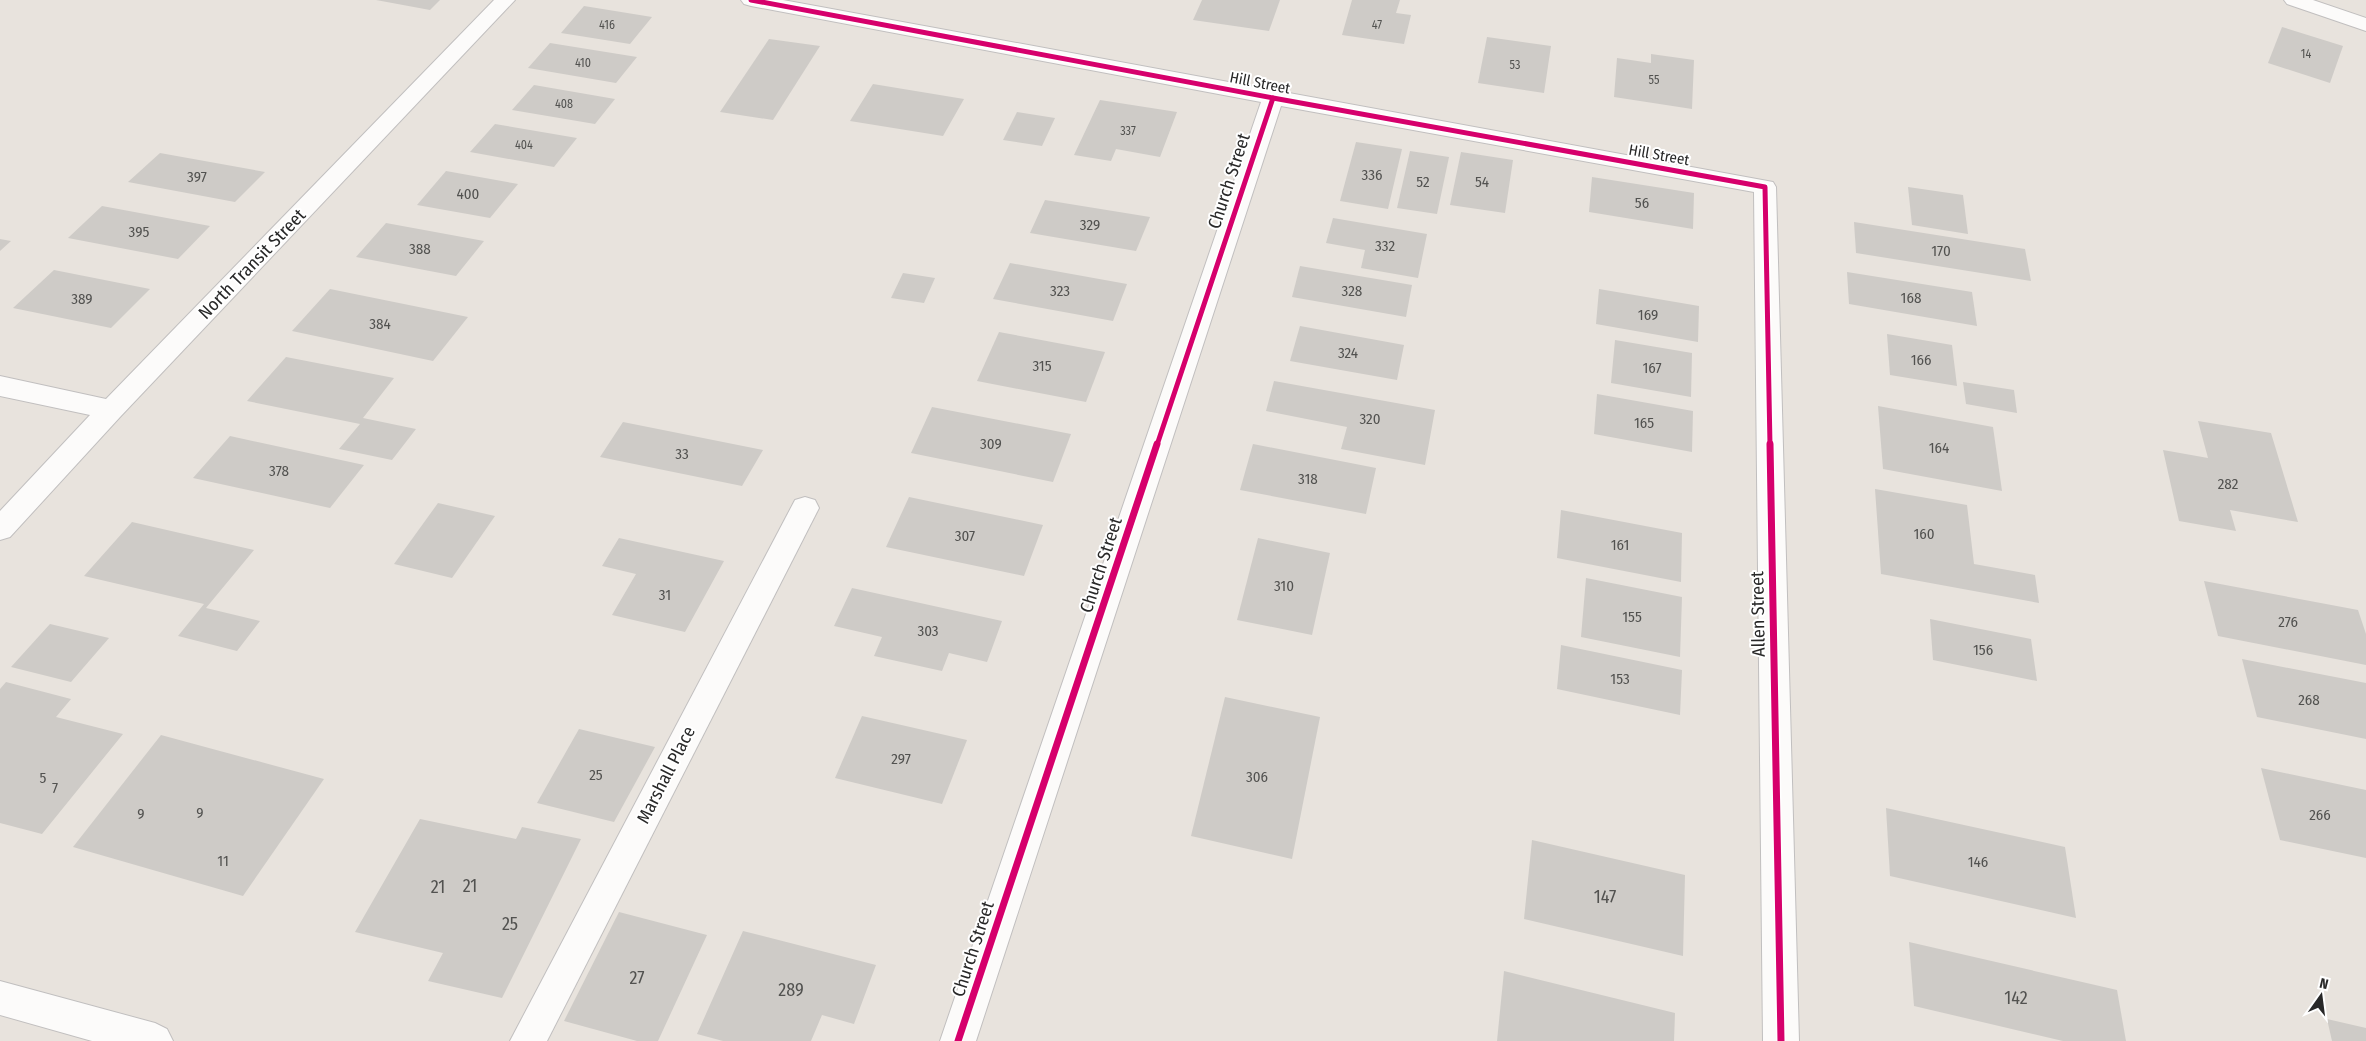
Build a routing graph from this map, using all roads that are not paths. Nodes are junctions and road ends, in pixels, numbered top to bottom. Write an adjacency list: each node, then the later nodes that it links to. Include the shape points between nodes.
1 (505, 0): 8 (street, North Transit Street)
2 (751, 0): 5 (street, Hill Street)
3 (2294, 0): 4 (street)
4 (2366, 25)
5 (1272, 98): 6 (street, Hill Street); 14 (street, Church Street)
6 (1765, 187): 15 (street, Allen Street)
7 (0, 386): 8 (street)
8 (111, 410): 10 (street, North Transit Street)
9 (805, 508): 13 (street, Marshall Place)
10 (0, 529)
11 (0, 998): 12 (street)
12 (155, 1041)
13 (528, 1041)
14 (958, 1041)
15 (1781, 1041)

